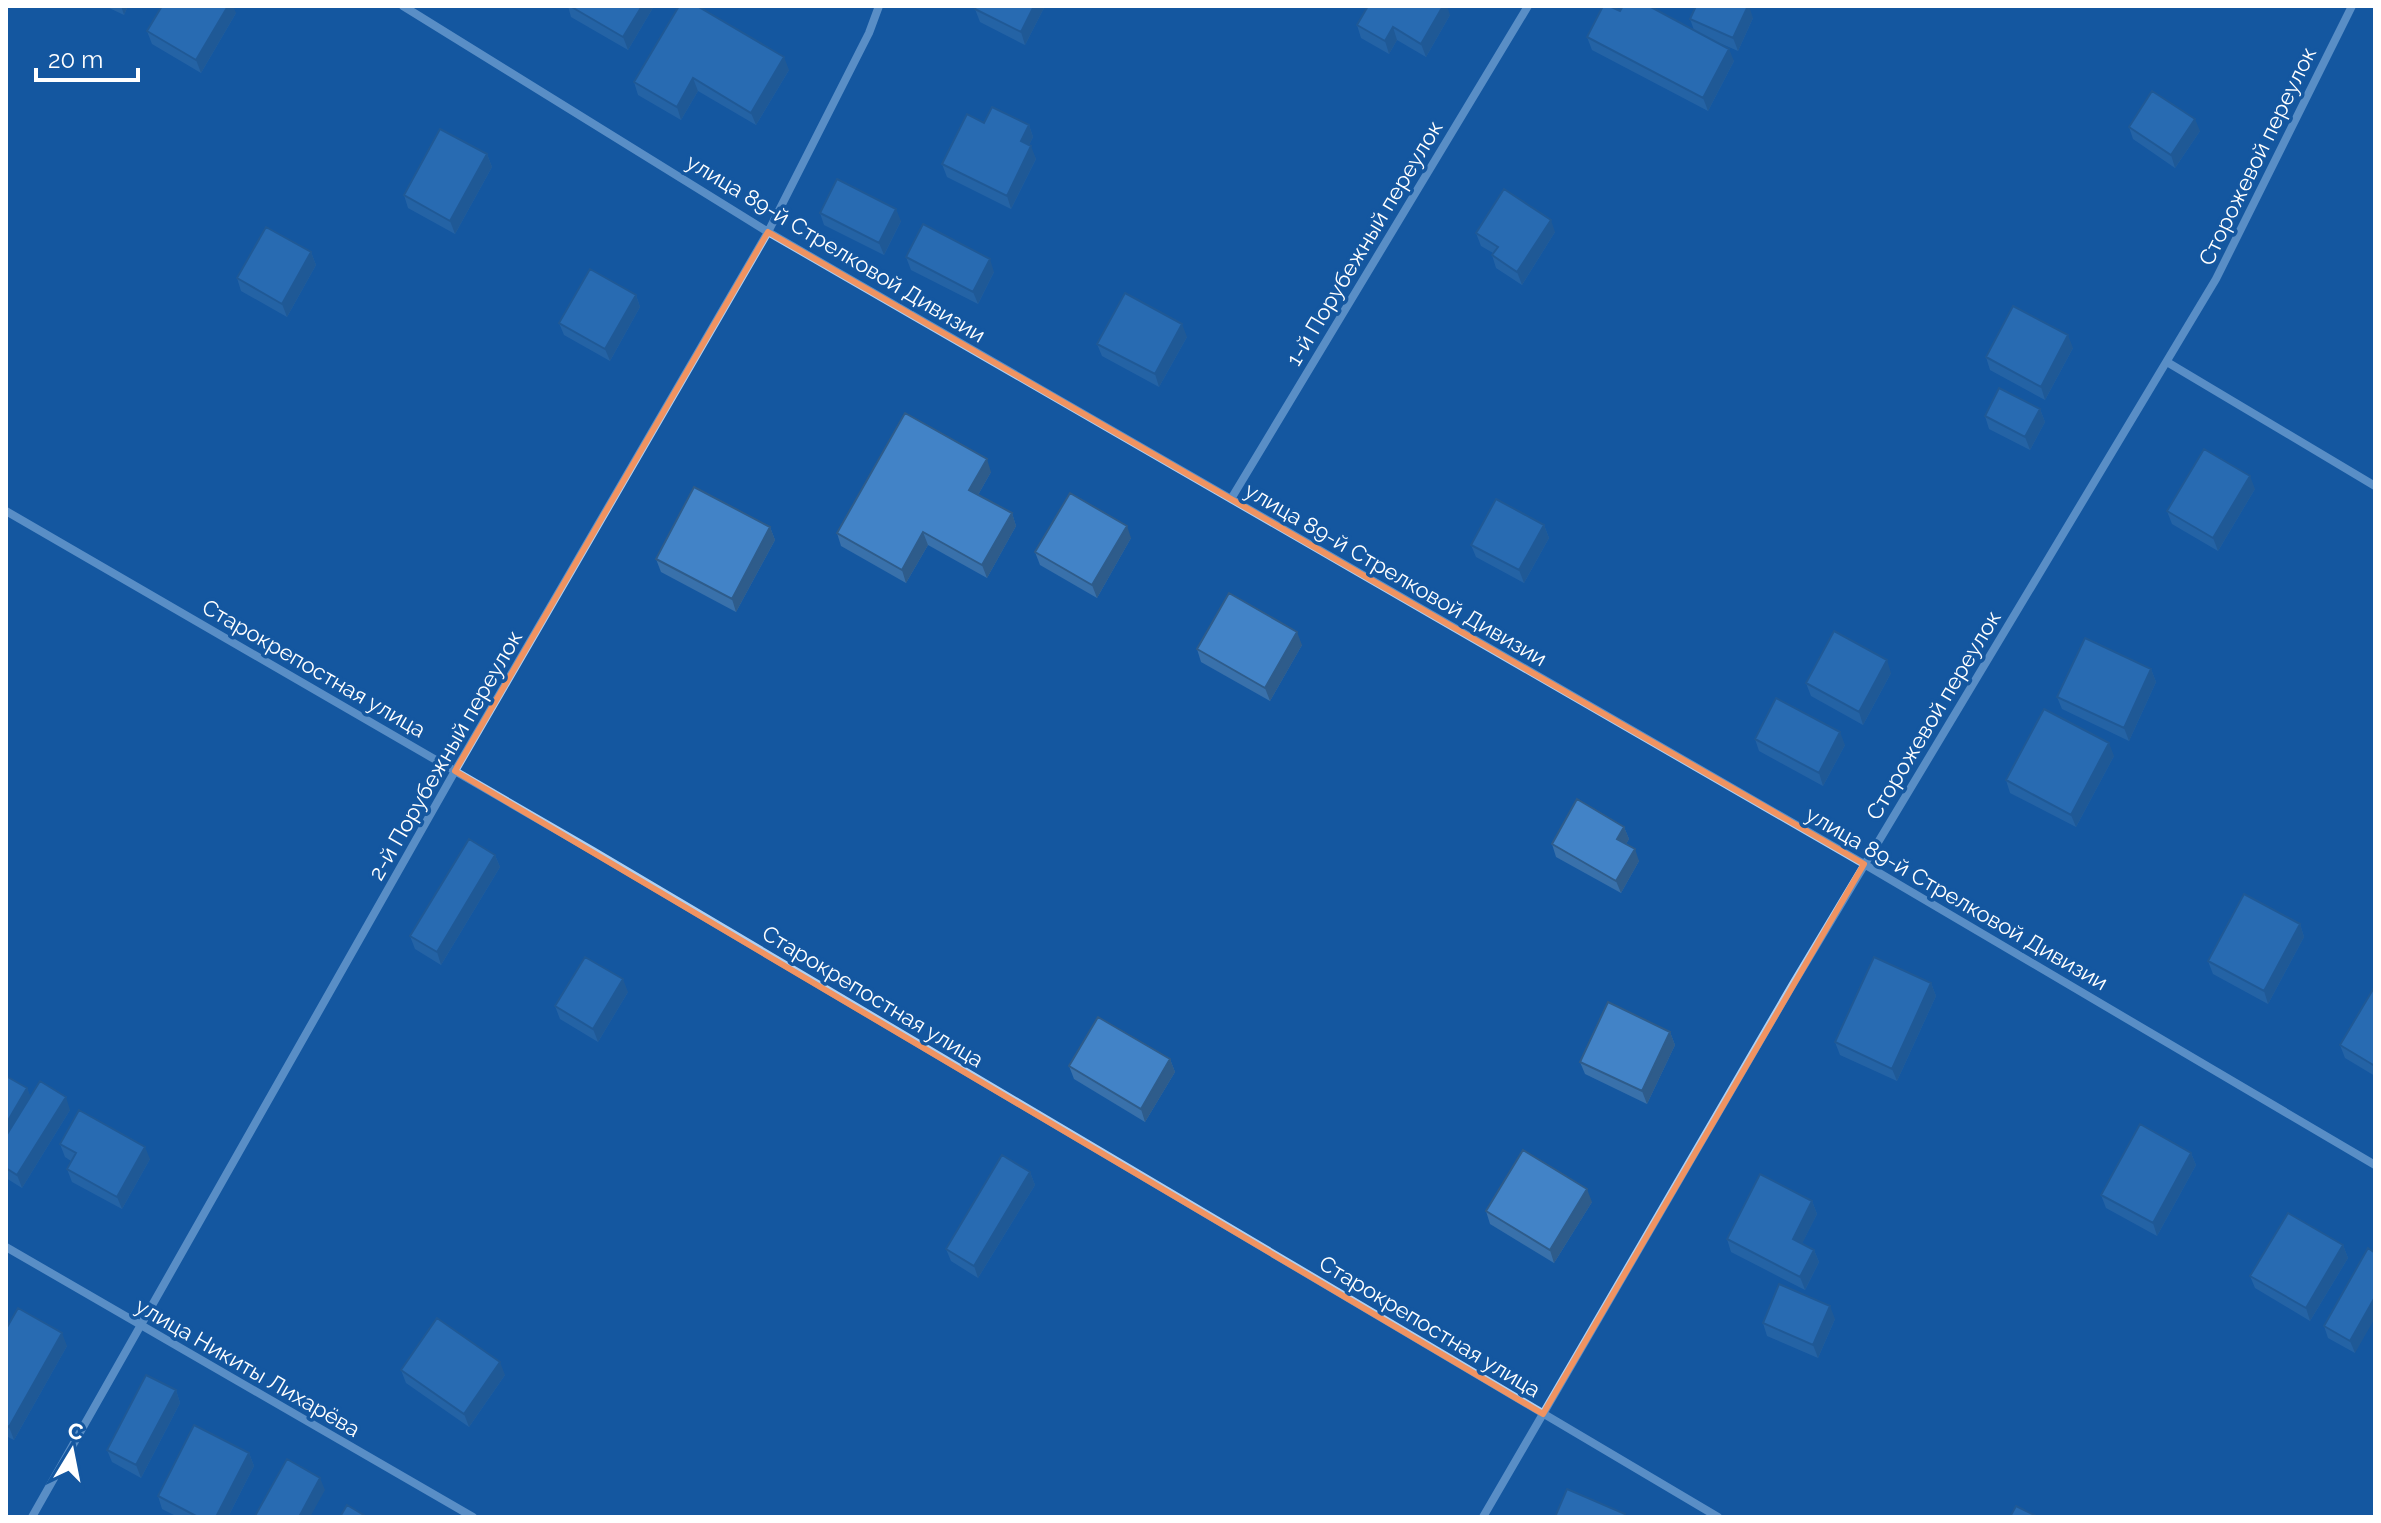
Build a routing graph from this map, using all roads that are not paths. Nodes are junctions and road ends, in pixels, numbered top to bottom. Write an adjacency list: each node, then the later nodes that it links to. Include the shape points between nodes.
1 (403, 6): 5 (street, улица 89-й Стрелковой Дивизии)
2 (879, 6): 5 (street, 2-й Порубежный переулок)
3 (1528, 6): 8 (street, 1-й Порубежный переулок)
4 (2352, 6): 6 (street, Сторожевой переулок, via 2216,279)
5 (768, 232): 8 (street, улица 89-й Стрелковой Дивизии); 10 (street, 2-й Порубежный переулок)
6 (2167, 362): 7 (street); 11 (street, Сторожевой переулок)
7 (2375, 486)
8 (1231, 499): 11 (street, улица 89-й Стрелковой Дивизии)
9 (6, 511): 10 (street, Старокрепостная улица)
10 (455, 771): 14 (street, 2-й Порубежный переулок); 15 (street, Старокрепостная улица)
11 (1864, 864): 12 (street, улица 89-й Стрелковой Дивизии); 15 (street, Сторожевой переулок)
12 (2375, 1165)
13 (6, 1247): 14 (street, улица Никиты Лихарёва)
14 (142, 1327): 16 (street, 2-й Порубежный переулок); 17 (street, улица Никиты Лихарёва)
15 (1543, 1414): 18 (street, Сторожевой переулок); 19 (street, Старокрепостная улица)
16 (32, 1517)
17 (473, 1517)
18 (1483, 1517)
19 (1718, 1517)

